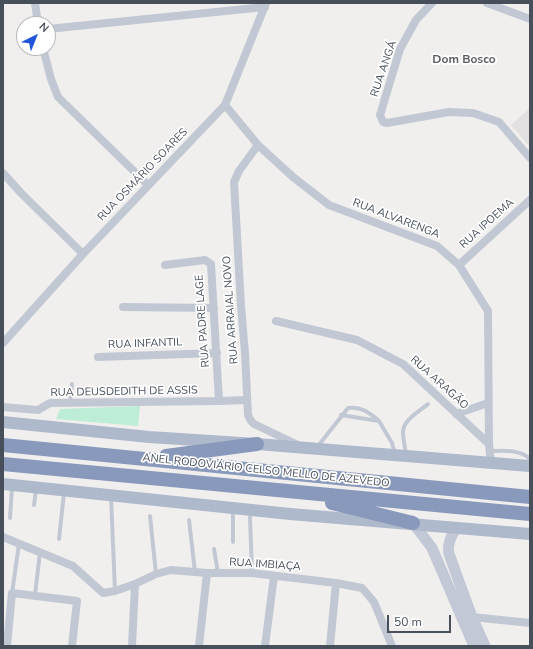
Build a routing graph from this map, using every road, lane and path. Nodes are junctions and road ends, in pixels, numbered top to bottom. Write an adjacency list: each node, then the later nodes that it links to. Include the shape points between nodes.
1 (35, 3): 5 (street)
2 (432, 3): 11 (street, RUA ANGÁ, via 416,20 400,49 380,115 383,122 449,112 473,113 499,122)
3 (487, 3): 6 (street)
4 (266, 5): 7 (street); 9 (street, RUA OSMÁRIO SOARES)
5 (37, 16)
6 (530, 19)
7 (56, 28)
8 (45, 56): 13 (street, via 58,97)
9 (225, 105): 10 (street, RUA ALVARENGA); 13 (street, RUA OSMÁRIO SOARES)
10 (258, 145): 17 (street, RUA ALVARENGA, via 329,206 437,246); 25 (street, RUA ARRAIAL NOVO, via 234,182)
11 (530, 158)
12 (3, 173): 15 (street)
13 (148, 185): 15 (street, RUA OSMÁRIO SOARES)
14 (530, 200): 17 (street, RUA IPOEMA)
15 (84, 254): 21 (street, RUA OSMÁRIO SOARES)
16 (165, 264): 19 (street, RUA PADRE LAGE, via 205,260 211,264)
17 (460, 265): 28 (street, RUA ALVARENGA, via 488,311)
18 (123, 307): 19 (street)
19 (214, 308): 22 (street, RUA PADRE LAGE)
20 (276, 321): 31 (street, RUA ARAGÃO, via 357,340 403,364)
21 (3, 343)
22 (217, 354): 23 (street, RUA INFANTIL); 26 (street, RUA PADRE LAGE)
23 (98, 357)
24 (72, 384): 27 (lane)
25 (247, 400): 26 (street, RUA DEUSDEDITH DE ASSIS); 37 (street, RUA ARRAIAL NOVO, via 251,421)
26 (219, 401): 27 (street, RUA DEUSDEDITH DE ASSIS)
27 (70, 403): 30 (street, RUA DEUSDEDITH DE ASSIS, via 50,403 38,410)
28 (488, 403): 31 (street); 38 (street, RUA ALVARENGA)
29 (428, 404): 39 (lane, via 403,427)
30 (3, 407)
31 (456, 414): 38 (street, RUA ARAGÃO)
32 (341, 416): 33 (lane); 33 (lane, via 348,408 353,408 370,413); 37 (lane, via 324,439)
33 (379, 421): 39 (lane)
34 (3, 422): 35 (main road, ANEL RODOVIÁRIO CELSO MELLO DE AZEVEDO, via 149,437)
35 (257, 444): 37 (main road, ANEL RODOVIÁRIO CELSO MELLO DE AZEVEDO); 41 (highway)
36 (3, 445): 41 (highway, ANEL RODOVIÁRIO CELSO MELLO DE AZEVEDO)
37 (309, 448): 39 (main road, ANEL RODOVIÁRIO CELSO MELLO DE AZEVEDO)
38 (489, 448): 40 (lane, via 526,454); 43 (street, RUA ALVARENGA)
39 (401, 456): 43 (main road, ANEL RODOVIÁRIO CELSO MELLO DE AZEVEDO)
40 (530, 458)
41 (140, 459): 50 (highway, ANEL RODOVIÁRIO CELSO MELLO DE AZEVEDO)
42 (3, 464): 48 (highway, ANEL RODOVIÁRIO CELSO MELLO DE AZEVEDO)
43 (492, 464): 44 (main road, ANEL RODOVIÁRIO CELSO MELLO DE AZEVEDO)
44 (530, 466)
45 (8, 484): 46 (main road); 56 (lane)
46 (36, 487): 47 (main road); 51 (lane)
47 (64, 490): 49 (main road); 62 (lane)
48 (286, 492): 53 (highway, ANEL RODOVIÁRIO CELSO MELLO DE AZEVEDO); 58 (highway)
49 (111, 495): 52 (main road); 75 (lane)
50 (530, 497)
51 (34, 505)
52 (232, 508): 58 (main road); 63 (lane)
53 (530, 514)
54 (150, 516): 71 (lane)
55 (250, 517): 70 (lane)
56 (10, 518)
57 (190, 520): 67 (lane)
58 (413, 523): 59 (main road); 87 (street, via 432,548)
59 (456, 528): 60 (main road); 78 (street, via 448,547 449,554)
60 (530, 534)
61 (3, 537): 64 (street)
62 (60, 539)
63 (233, 542)
64 (19, 544): 66 (street); 76 (lane)
65 (214, 550): 69 (lane)
66 (40, 552): 75 (street, RUA IMBIAÇA, via 73,566 103,593); 77 (lane)
67 (195, 572): 68 (street, RUA IMBIAÇA); 71 (street, RUA IMBIAÇA, via 171,570)
68 (206, 573): 69 (street, RUA IMBIAÇA); 83 (street)
69 (218, 573): 70 (street, RUA IMBIAÇA)
70 (252, 573): 72 (street, RUA IMBIAÇA)
71 (156, 574): 74 (street, RUA IMBIAÇA)
72 (274, 576): 73 (street, RUA IMBIAÇA); 84 (street)
73 (336, 583): 85 (street); 86 (street, RUA IMBIAÇA, via 362,588 374,602)
74 (135, 584): 75 (street, RUA IMBIAÇA); 82 (street)
75 (115, 591)
76 (12, 593): 77 (street); 80 (street)
77 (35, 595): 81 (street, via 76,601)
78 (472, 617): 79 (street); 88 (street)
79 (530, 623)
80 (7, 646)
81 (72, 646)
82 (132, 646)
83 (199, 646)
84 (265, 646)
85 (330, 646)
86 (392, 646)
87 (474, 646)
88 (485, 646)

